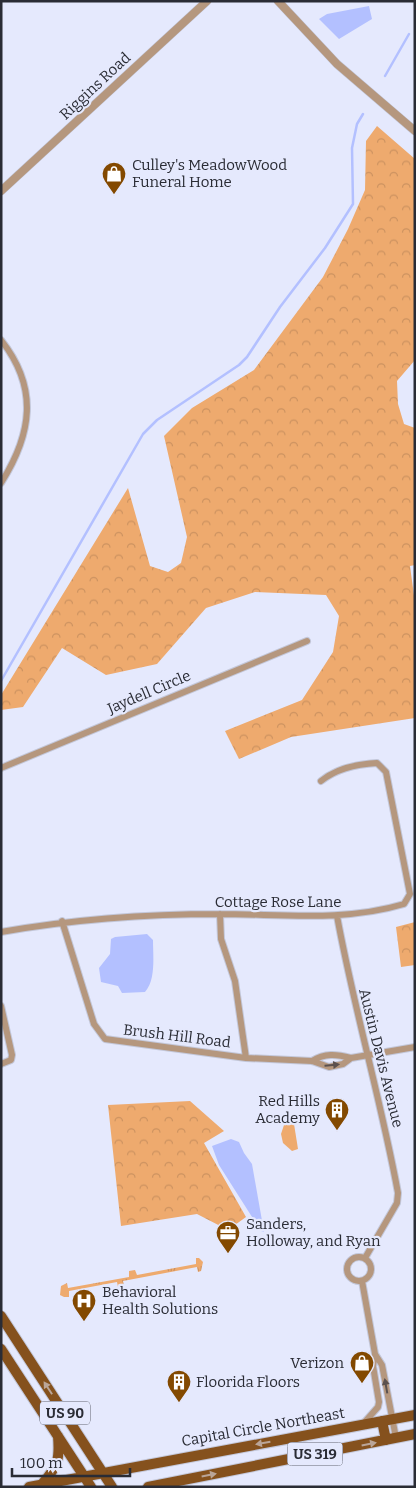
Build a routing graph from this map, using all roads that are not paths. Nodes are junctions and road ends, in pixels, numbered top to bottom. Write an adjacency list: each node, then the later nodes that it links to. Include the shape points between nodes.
1 (206, 1): 4 (street, Riggins Road)
2 (278, 1): 3 (street, via 337,64)
3 (415, 131)
4 (1, 191)
5 (1, 340): 6 (street, via 23,380 28,409 19,453)
6 (1, 483)
7 (308, 640): 8 (street, Jaydell Circle)
8 (1, 768)
9 (321, 781): 11 (street, Cottage Rose Lane, via 334,771 370,763 381,765 386,772 410,894 404,904)
10 (220, 914): 11 (street, Cottage Rose Lane); 12 (street, Cottage Rose Lane); 17 (street, via 221,939 235,981)
11 (337, 916): 16 (street, Austin Davis Avenue, via 350,989)
12 (62, 921): 13 (street, Cottage Rose Lane); 17 (street, Brush Hill Road, via 94,1024 105,1039)
13 (1, 932)
14 (1, 1006): 20 (street, via 12,1055 11,1060)
15 (415, 1047): 16 (street, Brush Hill Road)
16 (367, 1055): 18 (street, Brush Hill Road); 21 (street, Austin Davis Avenue, via 398,1193 397,1203)
17 (246, 1058): 19 (street, Brush Hill Road)
18 (351, 1058): 19 (street, Brush Hill Road, via 331,1054); 19 (street, Brush Hill Road, one-way to 18, via 329,1067 343,1064)
19 (312, 1061)
20 (1, 1064)
21 (365, 1258): 22 (street, via 372,1268); 22 (street, Austin Davis Avenue, via 353,1258 347,1267 352,1279)
22 (362, 1281): 25 (street)
23 (1, 1316): 32 (main road, US 90, one-way to 23)
24 (1, 1349): 30 (main road, US 90)
25 (375, 1354): 27 (street, one-way to 25, via 382,1365); 28 (street, via 373,1366 379,1402)
26 (415, 1415): 27 (main road, Capital Circle Northeast / US 319)
27 (387, 1420): 28 (main road, Capital Circle Northeast / US 319); 31 (main road)
28 (363, 1424): 32 (main road, Capital Circle Northeast / US 319, one-way to 32)
29 (415, 1434): 31 (main road, US 319)
30 (58, 1435): 33 (main road, US 90); 34 (main road, via 60,1456)
31 (391, 1439): 35 (main road, US 319, one-way to 31)
32 (104, 1473): 33 (main road, Capital Circle Northeast / US 319); 38 (main road, US 90)
33 (85, 1477): 34 (main road, Capital Circle Northeast / US 319); 37 (main road, US 90)
34 (42, 1484): 36 (main road, Capital Circle Northeast / US 319)
35 (164, 1485): 39 (main road, US 319)
36 (29, 1487)
37 (91, 1487)
38 (112, 1487)
39 (148, 1487)

